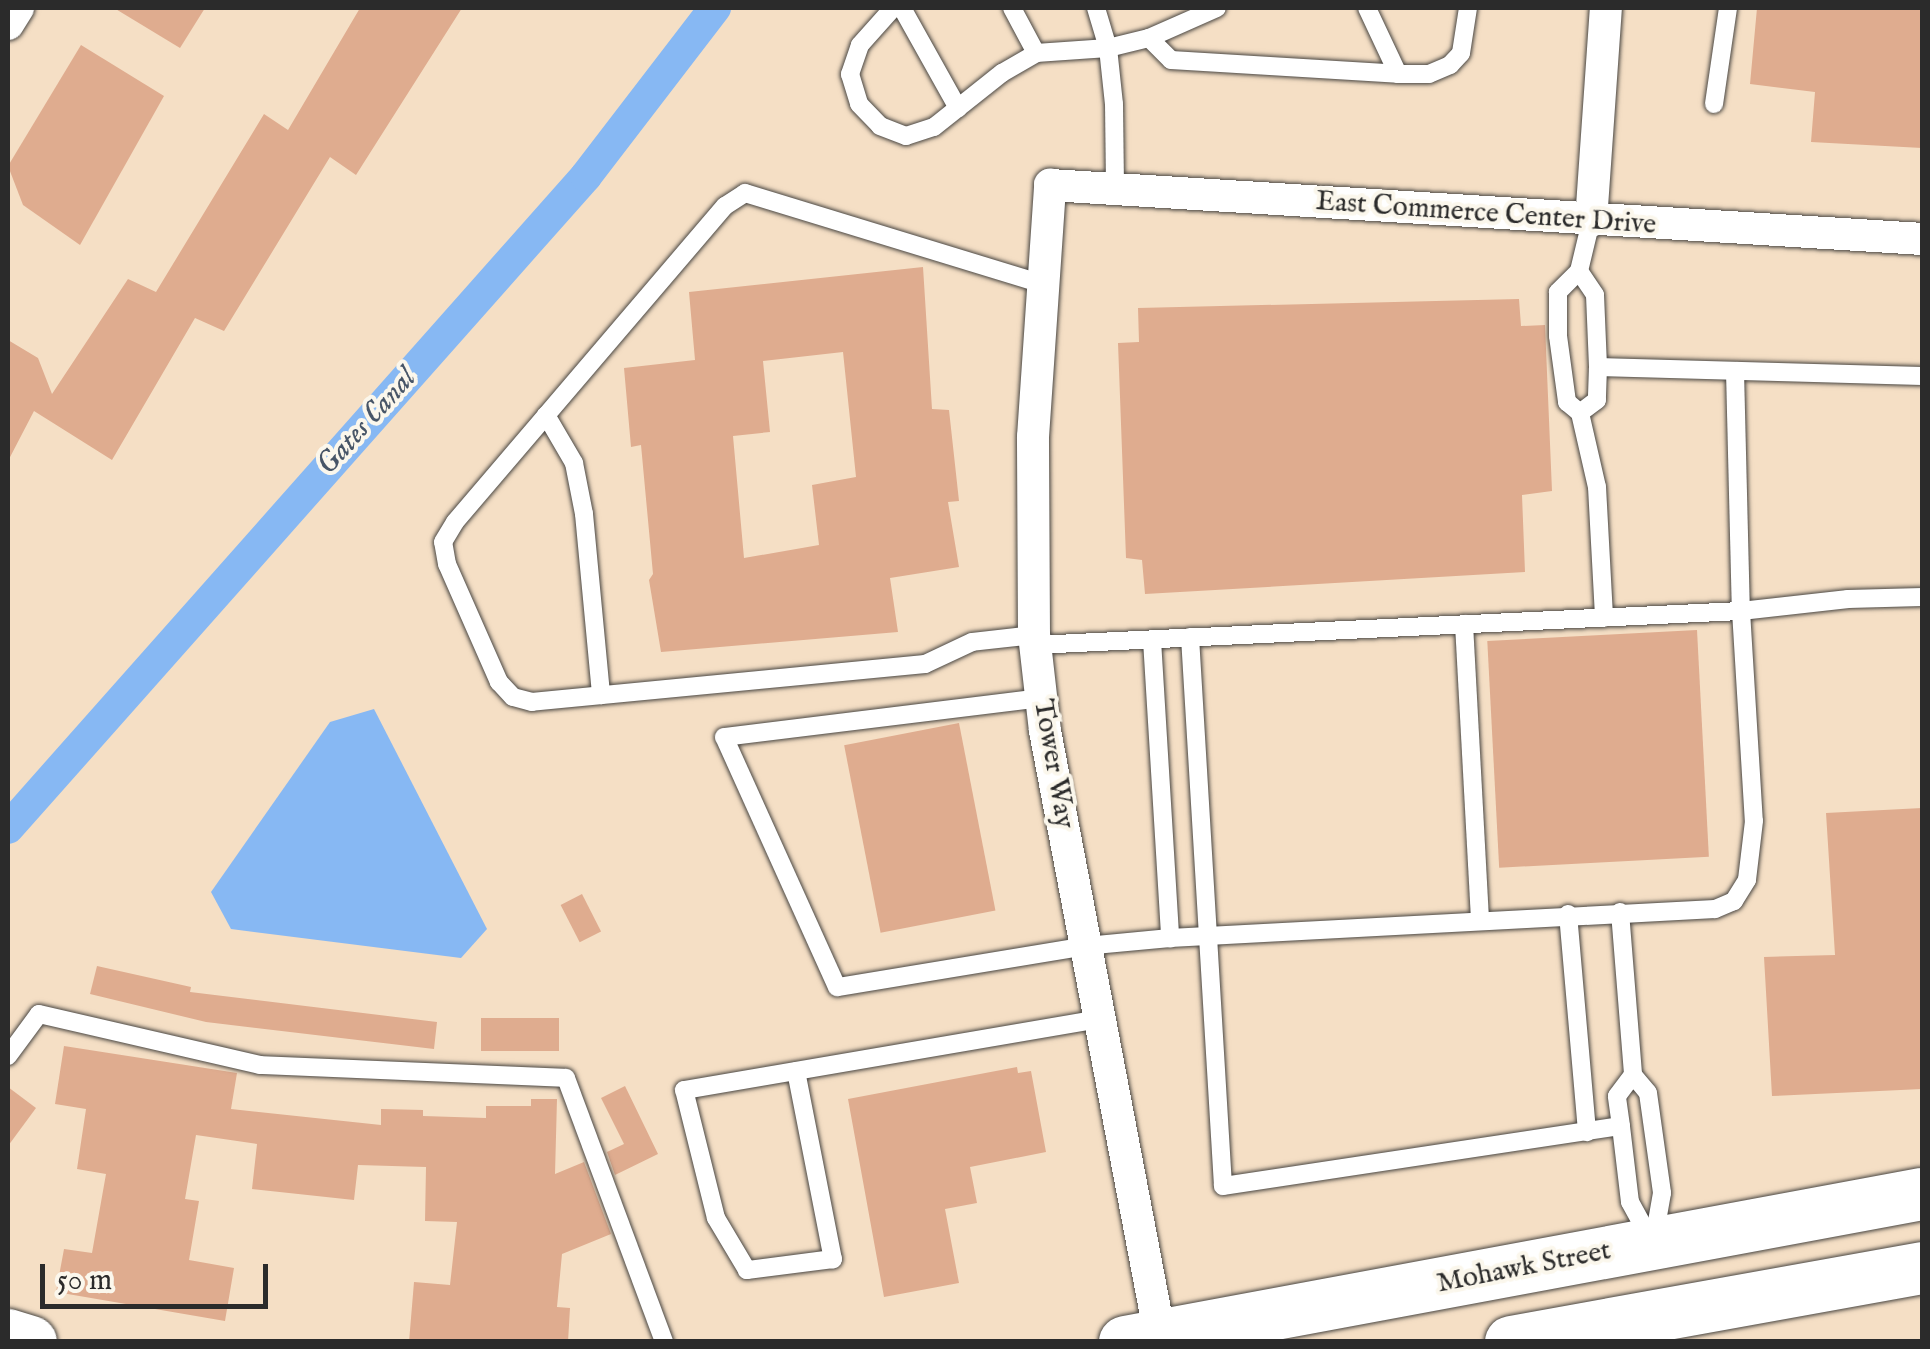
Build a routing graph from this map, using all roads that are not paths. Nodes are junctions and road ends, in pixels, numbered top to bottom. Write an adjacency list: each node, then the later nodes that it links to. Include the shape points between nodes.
1 (18, 8): 11 (street)
2 (893, 8): 17 (lane, via 860,45 850,74 859,104 880,126 906,136 934,127)
3 (902, 8): 17 (lane)
4 (1012, 8): 14 (lane)
5 (1096, 8): 13 (lane)
6 (1218, 8): 12 (lane)
7 (1367, 8): 15 (lane)
8 (1468, 8): 15 (lane, via 1460,53 1450,65 1429,74)
9 (1606, 8): 20 (street)
10 (1728, 8): 16 (lane)
11 (8, 24)
12 (1149, 38): 13 (lane); 15 (lane, via 1170,60)
13 (1108, 48): 14 (lane); 19 (lane)
14 (1036, 53): 17 (lane)
15 (1398, 74)
16 (1714, 104)
17 (958, 108)
18 (1050, 185): 19 (street, East Commerce Center Drive); 23 (street, Tower Way)
19 (1115, 190): 20 (street, East Commerce Center Drive)
20 (1591, 221): 21 (street, East Commerce Center Drive); 22 (lane)
21 (1922, 239)
22 (1579, 271): 24 (lane, via 1594,294); 27 (lane, via 1558,292 1558,336 1567,402)
23 (1044, 284): 28 (lane, via 745,193 725,206); 34 (street, Tower Way, via 1030,538)
24 (1598, 367): 25 (lane); 27 (lane, via 1596,400)
25 (1735, 371): 26 (lane); 30 (lane)
26 (1922, 376)
27 (1580, 413): 31 (lane, via 1597,487)
28 (546, 415): 36 (lane, via 574,463); 36 (lane, via 455,522 444,542 447,564 499,682 513,697 532,702)
29 (1922, 597): 30 (lane)
30 (1741, 611): 31 (lane); 38 (lane, via 1754,822 1742,892 1716,909)
31 (1604, 618): 32 (lane)
32 (1464, 624): 33 (lane); 40 (lane)
33 (1190, 638): 35 (lane); 41 (lane)
34 (1035, 640): 35 (lane); 36 (lane, via 972,642 925,664); 37 (street, Tower Way)
35 (1152, 640): 42 (lane)
36 (601, 695)
37 (1041, 698): 43 (street, Tower Way); 43 (lane, via 724,737 837,987)
38 (1620, 912): 39 (lane); 47 (lane)
39 (1568, 914): 40 (lane); 49 (lane)
40 (1480, 919): 41 (lane)
41 (1208, 935): 42 (lane); 49 (lane, via 1223,1186)
42 (1170, 938): 43 (lane)
43 (1086, 946): 44 (street, Tower Way)
44 (1100, 1019): 46 (lane); 55 (street, Tower Way)
45 (8, 1056): 57 (lane, via 39,1014 260,1065 566,1078)
46 (796, 1071): 46 (lane, via 684,1090 716,1218 747,1270 833,1258)
47 (1633, 1074): 48 (lane, via 1618,1096); 51 (lane, via 1648,1093 1662,1193)
48 (1620, 1126): 49 (lane); 51 (lane, via 1630,1202)
49 (1587, 1132)
50 (1922, 1194): 51 (main road, Mohawk Street)
51 (1653, 1244): 53 (main road, Mohawk Street)
52 (1922, 1268): 59 (main road)
53 (1338, 1302): 55 (main road, Mohawk Street); 58 (main road)
54 (8, 1336): 56 (main road)
55 (1148, 1340)
56 (31, 1342)
57 (664, 1342)
58 (1248, 1342)
59 (1510, 1342)

